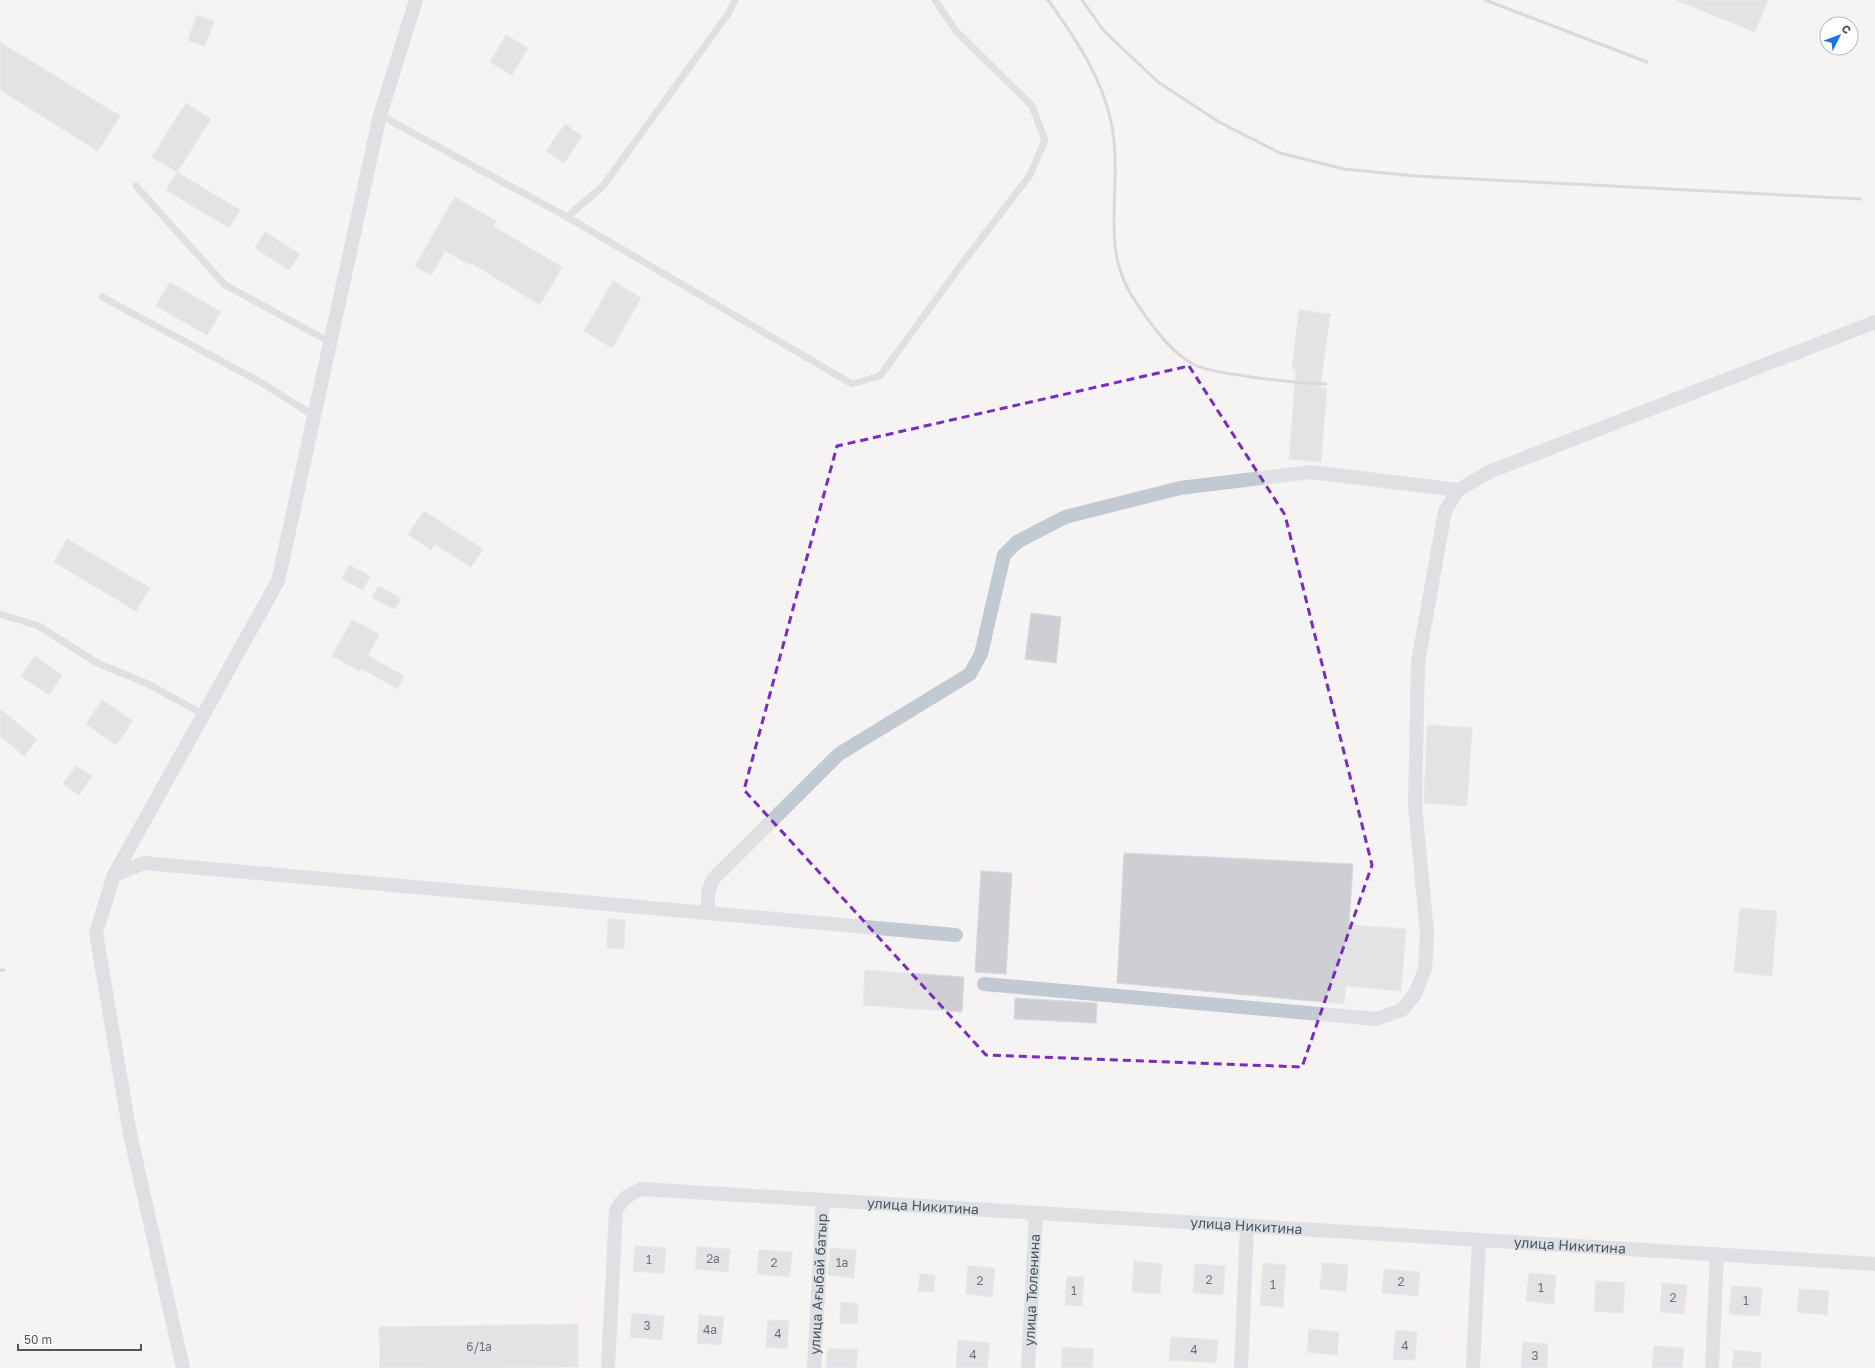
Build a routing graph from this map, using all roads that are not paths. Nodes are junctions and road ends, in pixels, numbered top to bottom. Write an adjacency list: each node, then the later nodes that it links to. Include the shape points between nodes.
1 (416, 0): 4 (street)
2 (735, 0): 6 (lane, via 728,14 603,186)
3 (935, 0): 6 (lane, via 956,31 1032,106 1045,140 1030,176 880,376 852,384)
4 (380, 115): 6 (lane); 9 (street)
5 (136, 186): 9 (lane, via 225,285)
6 (567, 217)
7 (102, 297): 10 (lane, via 262,383)
8 (1875, 322): 11 (street, via 1491,471)
9 (330, 342): 10 (street)
10 (314, 416): 13 (street, via 278,580)
11 (1458, 490): 15 (street, via 1311,472 1180,488 1065,517 1017,542 1004,555 980,654 970,674 839,754 713,879 708,892); 17 (street, via 1445,511 1418,662 1414,805 1427,933 1424,969 1415,994 1402,1010 1376,1019)
12 (0, 614): 13 (lane, via 40,626 97,663 148,684)
13 (203, 714): 14 (street)
14 (114, 875): 15 (street, via 144,863); 24 (street, via 96,933 130,1134)
15 (708, 913): 16 (street)
16 (956, 935)
17 (984, 984)
18 (823, 1200): 19 (street, улица Никитина); 25 (street, улица Никитина, via 642,1189 621,1200 614,1218); 26 (street, улица Ағыбай батыр)
19 (1036, 1213): 20 (street, улица Никитина); 27 (street, улица Тюленина)
20 (1247, 1226): 21 (street, улица Никитина); 28 (street)
21 (1479, 1240): 22 (street, улица Никитина); 29 (street)
22 (1717, 1254): 23 (street, улица Никитина); 30 (street)
23 (1875, 1264)
24 (183, 1368)
25 (608, 1368)
26 (814, 1368)
27 (1028, 1368)
28 (1241, 1368)
29 (1473, 1368)
30 (1712, 1368)

